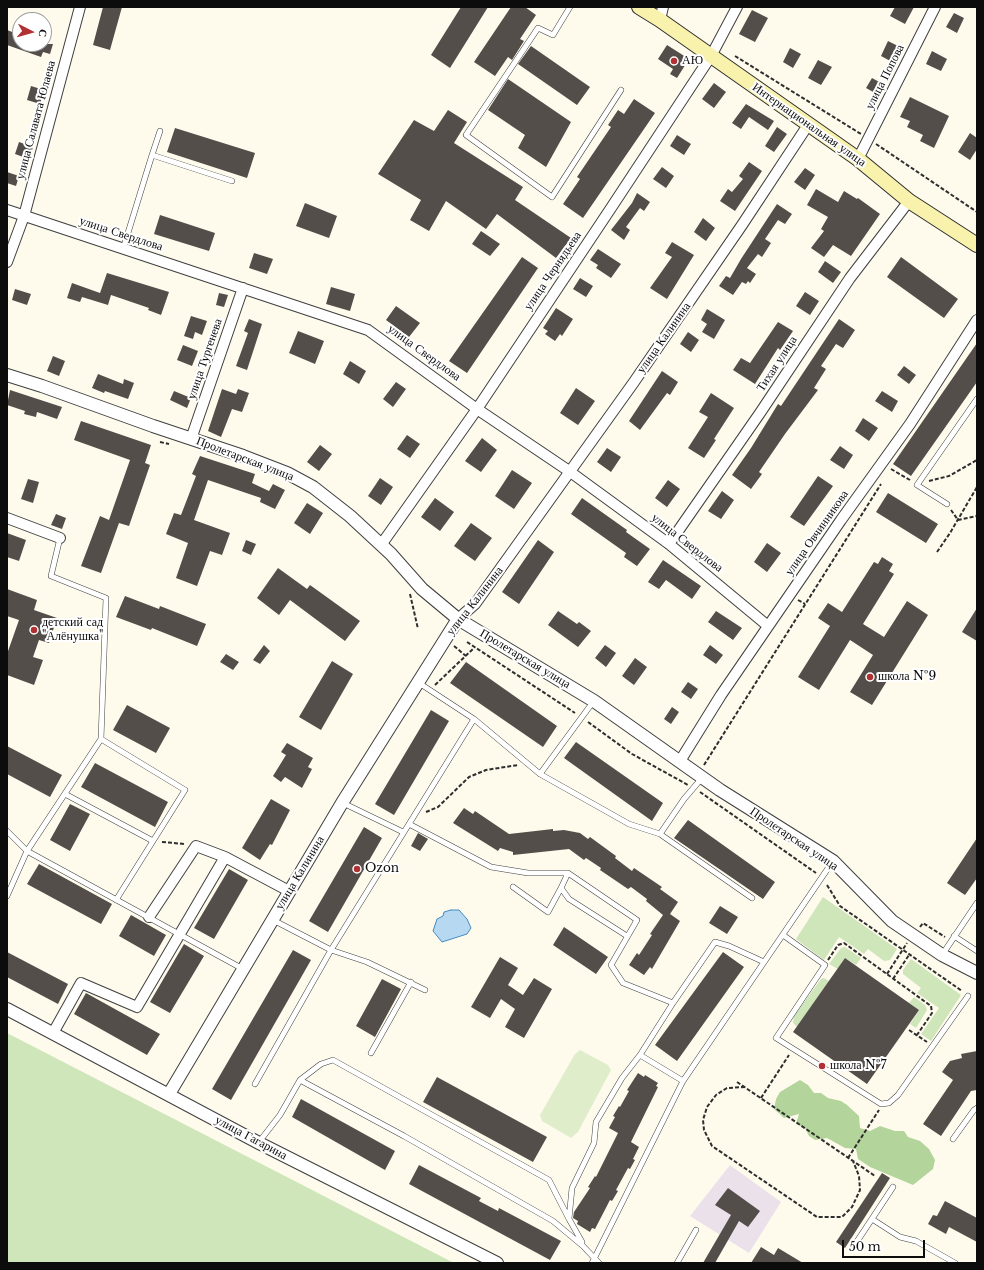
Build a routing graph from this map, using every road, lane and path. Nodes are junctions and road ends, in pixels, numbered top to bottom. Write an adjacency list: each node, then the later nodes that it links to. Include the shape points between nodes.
1 (80, 7): 18 (street, улица Салавата Юлаева)
2 (570, 7): 8 (lane, via 554,35 538,28 466,135 552,197)
3 (639, 7): 6 (main road, Интернациональная улица)
4 (737, 7): 7 (street, улица Чернядьева)
5 (935, 7): 11 (street, улица Попова)
6 (662, 13): 7 (main road, Интернациональная улица)
7 (714, 50): 9 (main road, Интернациональная улица); 11 (path); 26 (street, улица Чернядьева)
8 (621, 90)
9 (808, 125): 13 (main road, Интернациональная улица); 29 (street, улица Калинина, via 634,382)
10 (160, 131): 12 (lane)
11 (868, 139): 13 (street, улица Попова); 17 (path)
12 (152, 156): 14 (lane); 20 (lane)
13 (858, 159): 15 (main road, Интернациональная улица)
14 (232, 181)
15 (909, 201): 19 (main road, Интернациональная улица); 38 (street, Тихая улица, via 850,278)
16 (7, 210): 18 (street, улица Свердлова)
17 (977, 212)
18 (24, 216): 20 (street, улица Свердлова); 21 (street, улица Салавата Юлаева)
19 (977, 245)
20 (122, 249): 22 (street, улица Свердлова)
21 (7, 262)
22 (243, 288): 26 (street, улица Свердлова, via 368,330); 27 (street, улица Тургенева)
23 (977, 320): 43 (street, улица Овчинникова, via 910,424 840,520)
24 (7, 375): 27 (street, Пролетарская улица)
25 (977, 399): 33 (lane, via 918,485)
26 (477, 409): 29 (street, улица Свердлова); 39 (street, улица Чернядьева)
27 (192, 439): 39 (street, Пролетарская улица, via 287,473 314,487)
28 (887, 465): 30 (path, via 891,469)
29 (569, 471): 38 (street, улица Свердлова); 42 (street, улица Калинина, via 475,604)
30 (887, 475)
31 (883, 481): 57 (path)
32 (977, 487): 36 (path)
33 (947, 504): 36 (path)
34 (977, 516): 36 (path)
35 (7, 518): 37 (street)
36 (958, 520): 40 (path)
37 (60, 538): 54 (lane, via 51,576 106,598)
38 (668, 544): 43 (street, улица Свердлова)
39 (381, 545): 42 (street, Пролетарская улица, via 422,589)
40 (937, 552)
41 (410, 592): 44 (path)
42 (458, 619): 45 (street, улица Калинина); 51 (street, Пролетарская улица)
43 (768, 626): 55 (street, улица Овчинникова)
44 (418, 629)
45 (445, 639): 48 (path); 49 (street, улица Калинина)
46 (467, 642): 47 (path)
47 (475, 647): 48 (path); 52 (path)
48 (466, 656): 50 (path)
49 (418, 682): 50 (lane); 61 (street, улица Калинина)
50 (429, 690): 53 (lane)
51 (594, 701): 52 (lane); 55 (street, Пролетарская улица)
52 (581, 716): 58 (lane); 59 (path, via 632,754)
53 (474, 719): 56 (lane); 62 (lane)
54 (101, 739): 60 (lane); 67 (lane, via 186,790)
55 (680, 761): 57 (street, Пролетарская улица)
56 (528, 764): 58 (lane); 62 (path, via 486,770 469,777 438,807)
57 (702, 772): 59 (lane); 71 (street, Пролетарская улица)
58 (540, 774): 66 (lane, via 629,824)
59 (693, 788): 66 (lane); 73 (path)
60 (65, 794): 67 (lane); 69 (lane)
61 (342, 803): 65 (lane); 76 (street, улица Калинина)
62 (414, 816): 63 (lane)
63 (409, 824): 65 (lane); 72 (lane, via 491,867 528,873)
64 (7, 831): 69 (lane)
65 (403, 832): 89 (lane)
66 (660, 834): 78 (lane)
67 (153, 841): 68 (path); 79 (lane)
68 (196, 846): 70 (street); 81 (street)
69 (27, 851): 77 (lane); 79 (lane)
70 (225, 857): 76 (street); 84 (street)
71 (833, 862): 73 (lane); 93 (street, Пролетарская улица, via 892,921)
72 (568, 873): 75 (lane); 86 (lane, via 638,920)
73 (822, 877): 85 (lane); 90 (path, via 840,906)
74 (513, 887): 75 (lane, via 548,912)
75 (561, 888): 86 (lane, via 568,899)
76 (289, 891): 82 (street, улица Калинина)
77 (7, 896)
78 (752, 898)
79 (116, 900): 81 (lane)
80 (977, 903): 87 (lane)
81 (149, 917): 84 (lane)
82 (272, 920): 89 (lane); 96 (street, улица Калинина)
83 (917, 930): 88 (path, via 923,923)
84 (181, 935): 96 (lane); 106 (street, via 137,1007 81,982)
85 (783, 935): 94 (lane); 95 (lane)
86 (627, 936): 103 (lane, via 611,965 623,983)
87 (954, 936): 88 (lane); 91 (lane)
88 (951, 942): 93 (lane)
89 (331, 950): 100 (lane, via 367,962); 115 (lane)
90 (902, 950): 92 (path); 98 (path)
91 (977, 951)
92 (909, 955): 99 (path); 102 (path)
93 (942, 956): 97 (street, Пролетарская улица)
94 (764, 962): 103 (lane, via 715,942); 113 (lane)
95 (825, 965): 98 (path, via 838,945 844,943); 108 (lane, via 776,1038 881,1104 889,1103 898,1095)
96 (243, 969): 117 (street, улица Калинина)
97 (977, 973)
98 (887, 974): 99 (path)
99 (893, 978): 107 (path, via 931,1006 932,1012)
100 (411, 982): 101 (lane); 109 (lane)
101 (425, 990)
102 (968, 996): 108 (lane)
103 (673, 1003): 110 (lane)
104 (7, 1009): 106 (street, улица Гагарина)
105 (909, 1030): 107 (path)
106 (53, 1033): 117 (street, улица Гагарина)
107 (917, 1035): 108 (path)
108 (934, 1046)
109 (371, 1053)
110 (640, 1055): 113 (lane); 127 (lane, via 622,1078 596,1122 594,1143 572,1188)
111 (785, 1061): 118 (path)
112 (300, 1080): 122 (lane, via 280,1115); 127 (lane, via 321,1064 333,1060 549,1180); 130 (lane, via 553,1221)
113 (683, 1081): 132 (lane)
114 (737, 1082): 116 (path)
115 (255, 1084)
116 (745, 1087): 118 (path); 124 (path, via 727,1088 716,1095 707,1107 703,1120 704,1130 712,1146 817,1218 842,1217 852,1207 860,1190 859,1176)
117 (169, 1094): 122 (street, улица Гагарина)
118 (762, 1098): 123 (path)
119 (977, 1108): 121 (lane)
120 (874, 1117): 123 (path)
121 (953, 1139)
122 (259, 1143): 133 (street, улица Гагарина)
123 (848, 1158): 124 (path)
124 (853, 1161): 125 (path)
125 (875, 1176)
126 (893, 1187): 128 (lane)
127 (569, 1219): 130 (lane)
128 (872, 1219): 131 (lane); 137 (lane, via 900,1238 916,1241)
129 (696, 1230): 136 (lane)
130 (583, 1246): 132 (lane)
131 (854, 1246)
132 (595, 1258): 134 (lane); 135 (lane)
133 (497, 1263)
134 (592, 1263)
135 (600, 1263)
136 (678, 1263)
137 (955, 1263)

